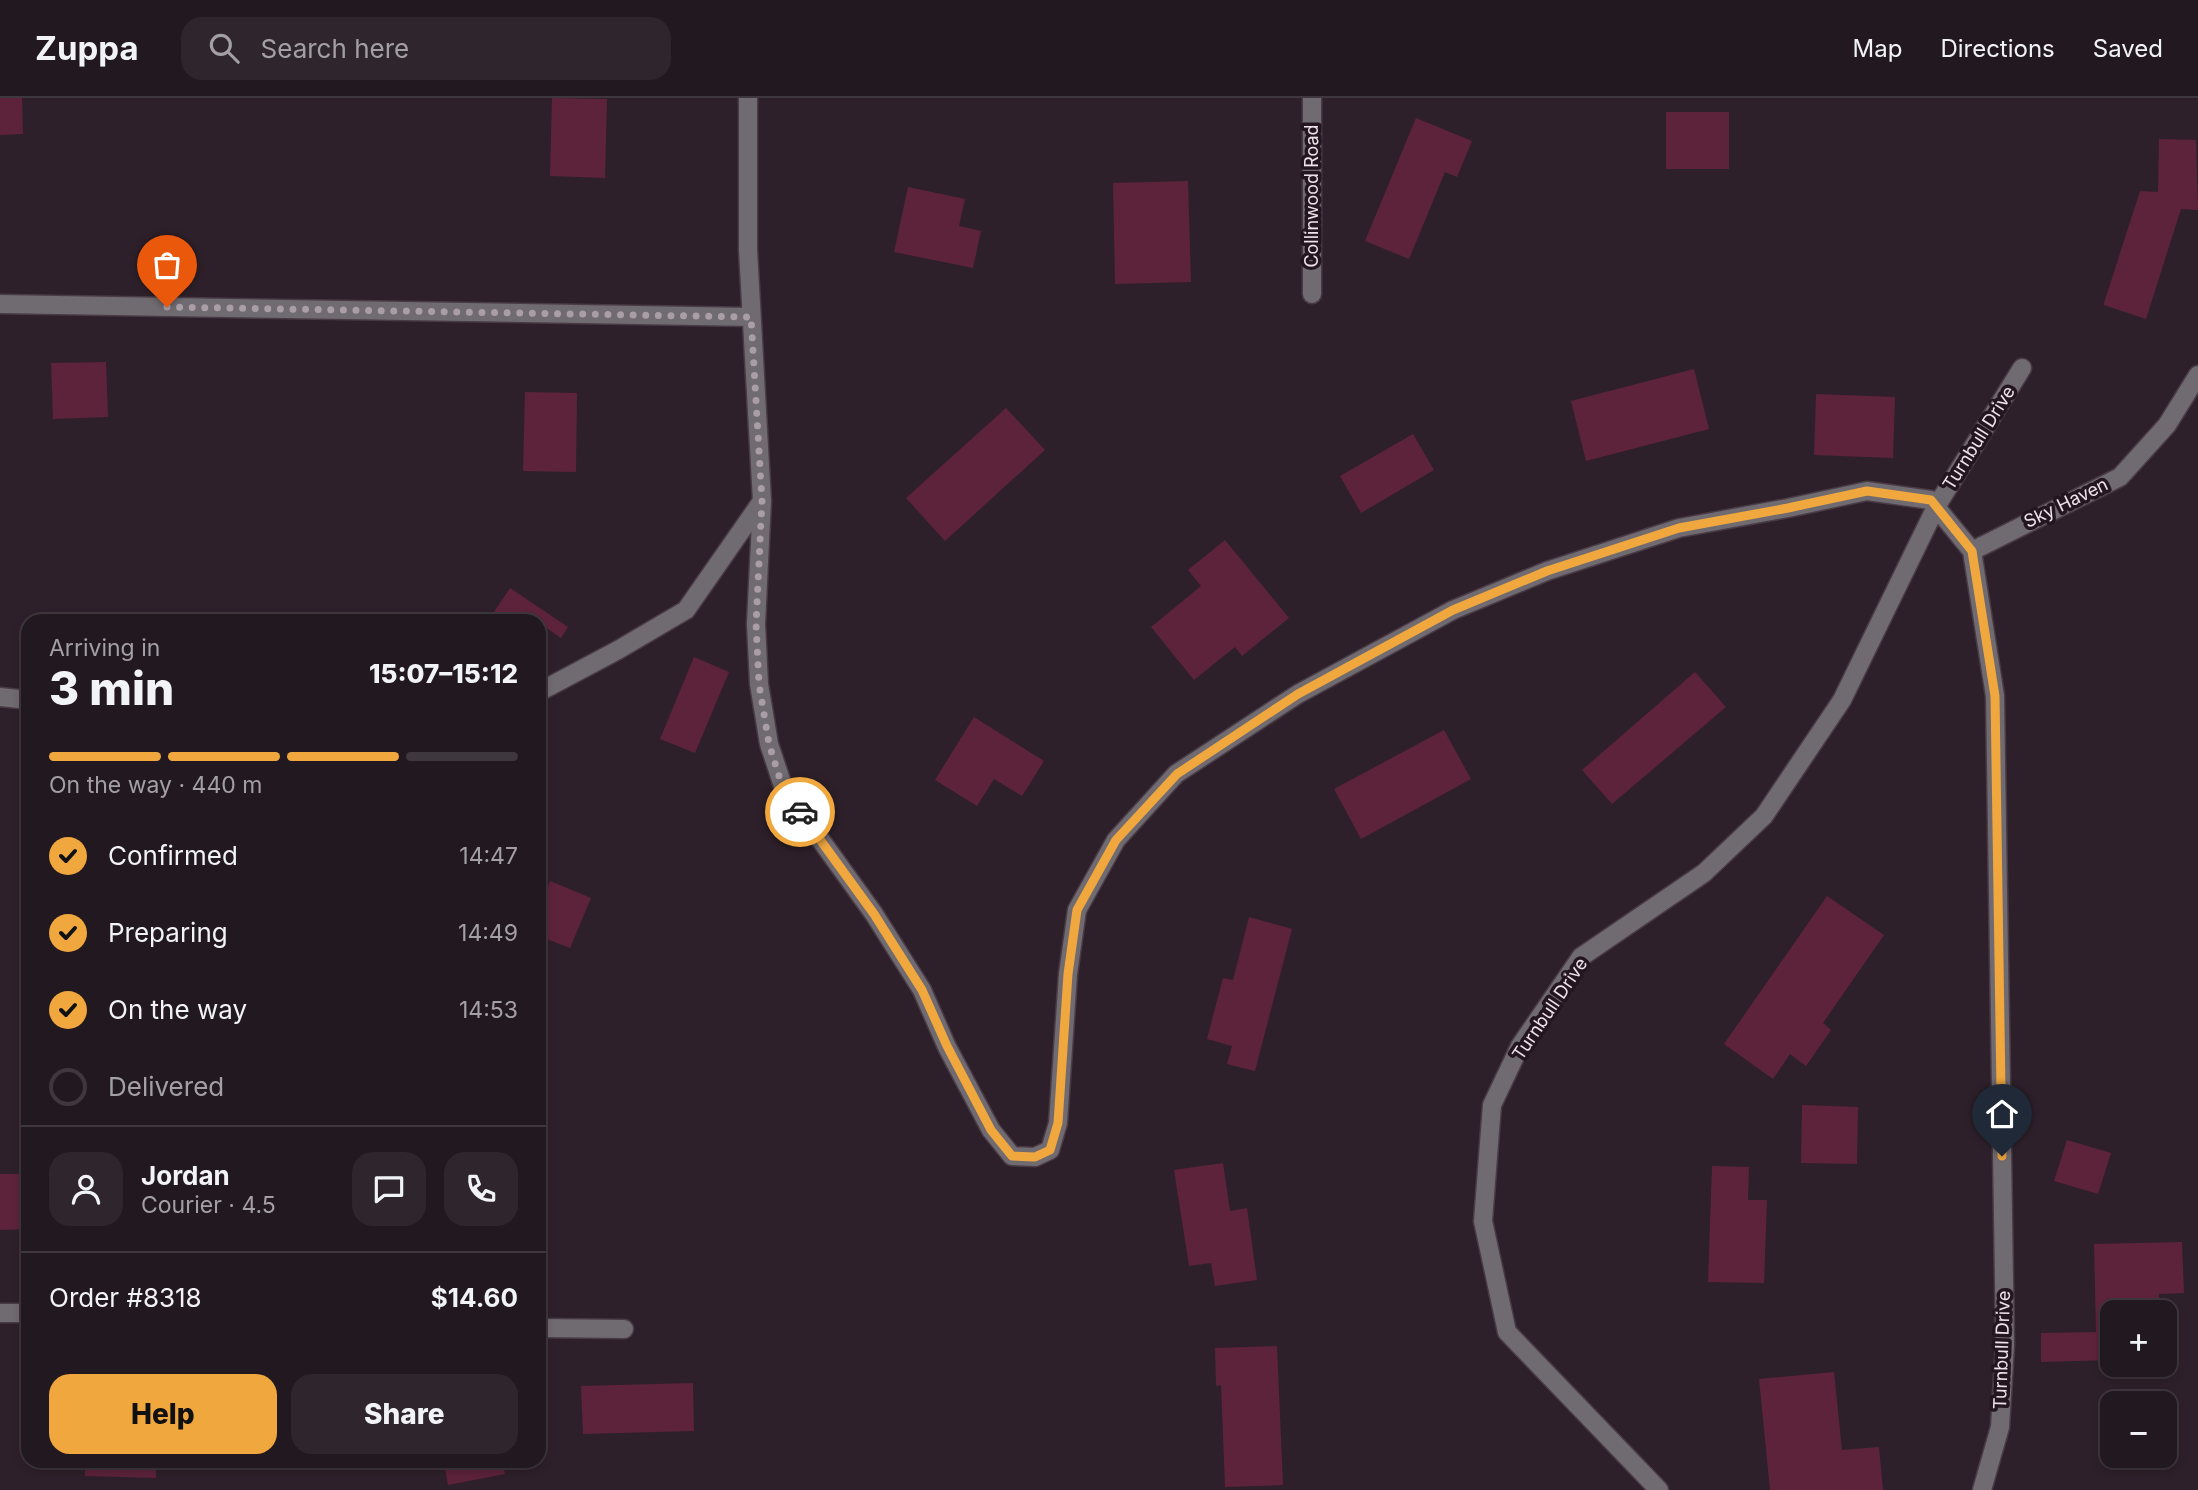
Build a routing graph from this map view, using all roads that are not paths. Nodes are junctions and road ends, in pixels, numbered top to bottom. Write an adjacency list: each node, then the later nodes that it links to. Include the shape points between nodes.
1 (748, 98): 5 (street, Turnbull Drive)
2 (1312, 98): 3 (street, Collinwood Road)
3 (1312, 294)
4 (0, 304): 5 (street)
5 (751, 317): 8 (street, Turnbull Drive)
6 (2022, 368): 9 (street, Turnbull Drive)
7 (2198, 375): 10 (street, Sky Haven, via 2166,425 2120,477)
8 (762, 501): 9 (street, Turnbull Drive, via 756,624 759,684 769,744 783,789 874,914 922,990 991,1130 1012,1156 1035,1157 1050,1150 1058,1123 1077,910 1116,840 1177,774 1298,694 1453,610 1547,571 1679,528 1867,491 1931,500); 11 (street, via 686,610)
9 (1936, 507): 10 (street, Turnbull Drive); 18 (street, Turnbull Drive, via 1842,700 1764,816 1704,873 1581,957 1520,1046 1492,1105 1483,1221 1507,1332)
10 (1972, 551): 19 (street, Turnbull Drive, via 1995,696 2005,1345 2000,1427)
11 (546, 688)
12 (0, 696): 13 (street)
13 (21, 699)
14 (0, 1313): 15 (street)
15 (21, 1313)
16 (546, 1328): 17 (street)
17 (624, 1329)
18 (1659, 1490)
19 (1982, 1490)

